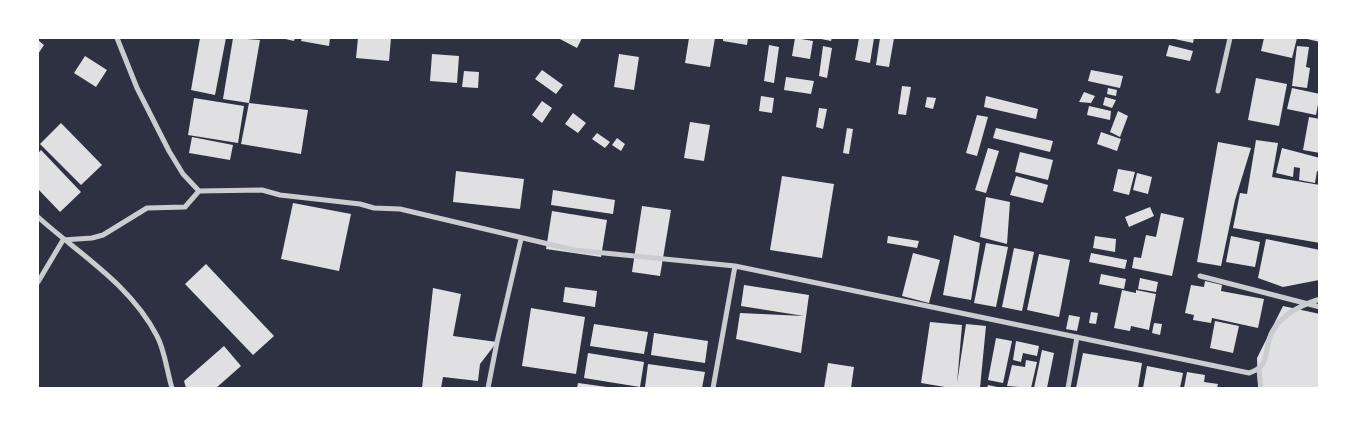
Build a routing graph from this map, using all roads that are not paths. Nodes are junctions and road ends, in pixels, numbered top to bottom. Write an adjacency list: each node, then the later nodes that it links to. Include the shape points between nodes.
1 (117, 38): 4 (street, via 137,88 169,150 183,174)
2 (1230, 38): 3 (street)
3 (1218, 91)
4 (199, 191): 6 (street, via 262,190 280,196 400,209); 7 (street, via 185,207 147,208 103,235)
5 (38, 217): 7 (street)
6 (521, 239): 8 (street, via 574,250); 17 (street)
7 (63, 240): 10 (street); 16 (street, via 100,268 135,302 158,338)
8 (735, 266): 14 (street); 18 (street)
9 (1200, 276): 12 (street)
10 (38, 282)
11 (1320, 299): 12 (street)
12 (1304, 304): 13 (street); 15 (street, via 1286,315 1272,332 1265,361)
13 (1320, 307)
14 (1077, 337): 15 (street, via 1249,373); 19 (street)
15 (1259, 370): 20 (street)
16 (172, 388)
17 (488, 388)
18 (713, 388)
19 (1068, 388)
20 (1261, 388)

